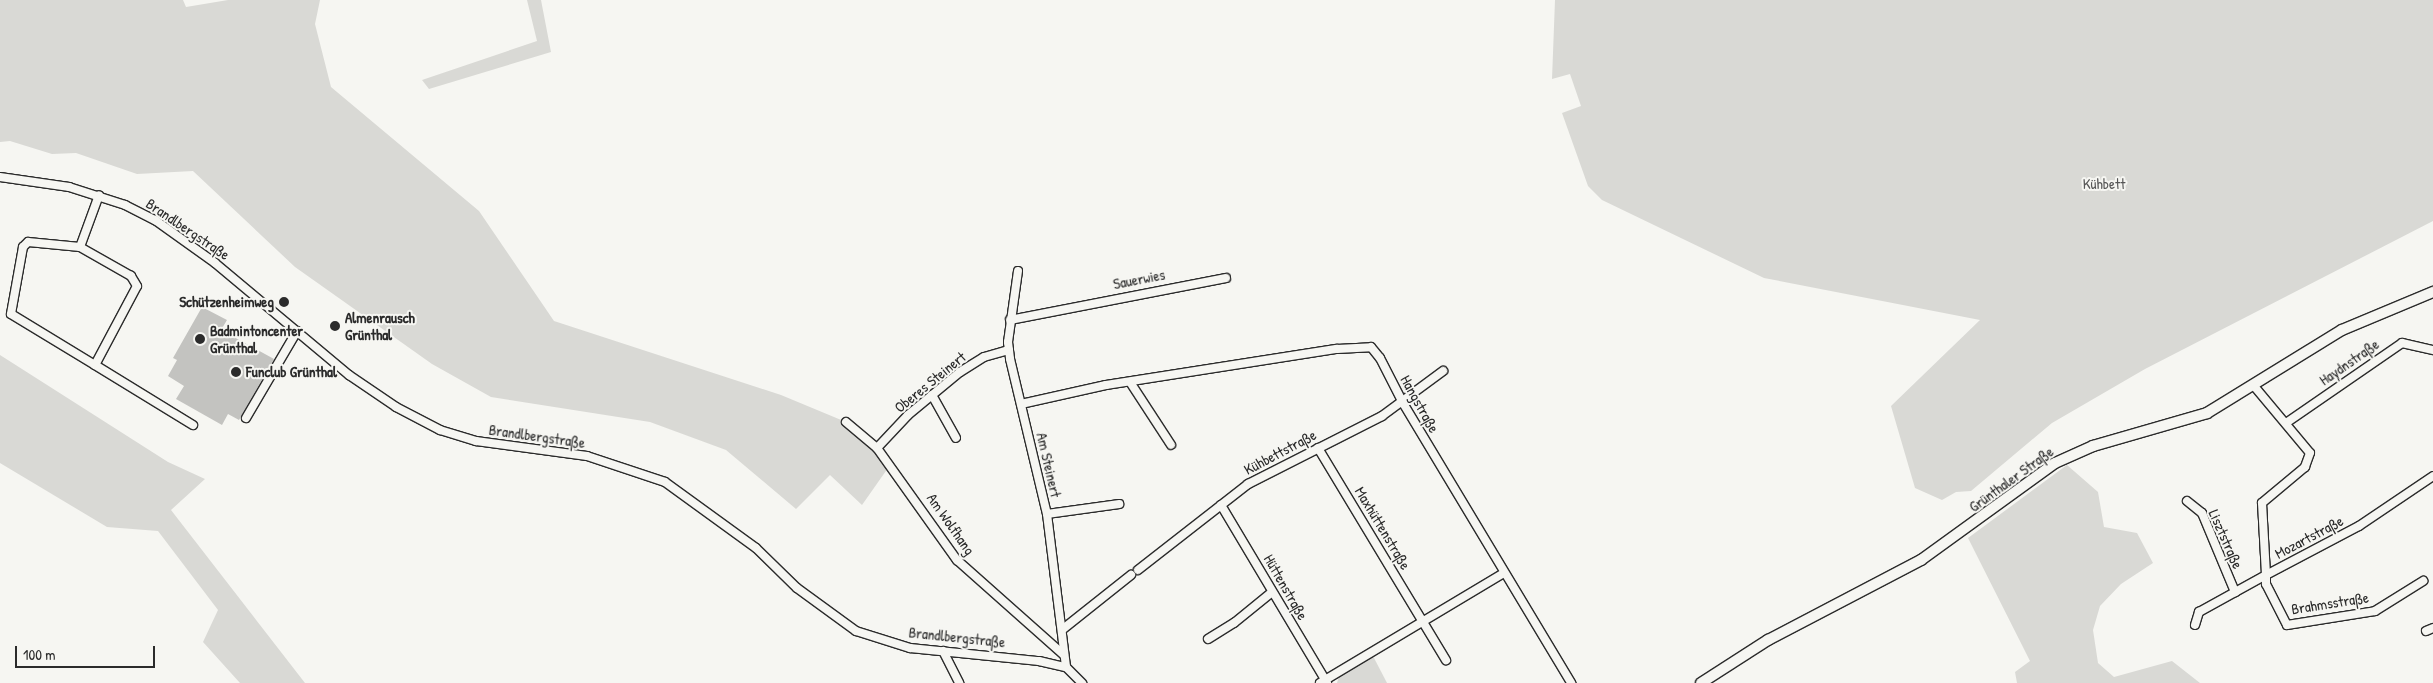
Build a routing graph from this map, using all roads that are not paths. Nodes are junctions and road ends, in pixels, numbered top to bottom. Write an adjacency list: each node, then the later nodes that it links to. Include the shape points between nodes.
1 (0, 177): 2 (street, Brandlbergstraße, via 42,181)
2 (99, 195): 3 (street); 8 (street, Brandlbergstraße, via 155,220 215,263)
3 (80, 247): 11 (street, via 131,276 137,286); 11 (street, via 28,242 23,247 11,314)
4 (1018, 271): 7 (street, Am Steinert)
5 (1226, 278): 7 (street, Sauerwies)
6 (2433, 292): 14 (street, Grünthaler Straße, via 2342,330)
7 (1010, 320): 9 (street, Am Steinert)
8 (297, 331): 18 (street); 42 (street, Brandlbergstraße, via 396,407 440,430 476,441 587,456 665,482 756,548 797,588 849,627 910,648)
9 (1009, 350): 15 (street, Oberes Steinert, via 972,364); 16 (street, Am Steinert)
10 (2433, 350): 20 (street, Haydnstraße, via 2406,341)
11 (94, 365): 21 (street)
12 (1443, 371): 17 (street, Kühbettstraße)
13 (1130, 382): 16 (street, Hangstraße); 17 (street, Hangstraße, via 1337,349 1370,347 1380,358); 23 (street)
14 (2254, 386): 20 (street, Mozartstraße); 50 (street, Grünthaler Straße, via 2190,420 2093,446 2055,463 1921,560 1768,640)
15 (932, 395): 22 (street); 24 (street, Oberes Steinert)
16 (1021, 404): 30 (street, Am Steinert)
17 (1403, 404): 25 (street, Kühbettstraße); 32 (street, Hangstraße)
18 (246, 418)
19 (846, 422): 24 (street, Am Wolfhang)
20 (2286, 423): 33 (street, Mozartstraße, via 2306,445 2310,457 2305,466 2262,503)
21 (193, 425)
22 (956, 438)
23 (1171, 445)
24 (877, 448): 43 (street, Am Wolfhang, via 956,560)
25 (1318, 448): 29 (street, Kühbettstraße, via 1248,484); 38 (street, Maxhüttenstraße)
26 (2433, 476): 33 (street, Mozartstraße, via 2359,526)
27 (2187, 501): 37 (street, Lisztstraße, via 2202,514)
28 (1119, 504): 30 (street)
29 (1221, 505): 31 (street, Kühbettstraße); 36 (street, Hüttenstraße)
30 (1047, 514): 40 (street, Am Steinert)
31 (1138, 570)
32 (1504, 573): 38 (street); 49 (street, Hangstraße)
33 (2266, 575): 35 (street, Brahmsstraße, via 2266,584 2287,625 2375,611); 37 (street, Lisztstraße)
34 (1131, 576): 40 (street)
35 (2423, 581)
36 (1272, 592): 41 (street, via 1234,624); 46 (street, Hüttenstraße)
37 (2235, 592): 39 (street, Lisztstraße, via 2199,612)
38 (1424, 622): 44 (street, Maxhüttenstraße); 46 (street)
39 (2194, 625)
40 (1063, 629): 43 (street, Am Steinert)
41 (1208, 639)
42 (943, 651): 45 (street, Brandlbergstraße, via 1014,657); 47 (street)
43 (1064, 655): 45 (street, Am Steinert)
44 (1446, 660)
45 (1066, 667): 48 (street)
46 (1324, 682)
47 (959, 683)
48 (1082, 683)
49 (1571, 683)
50 (1701, 683)

